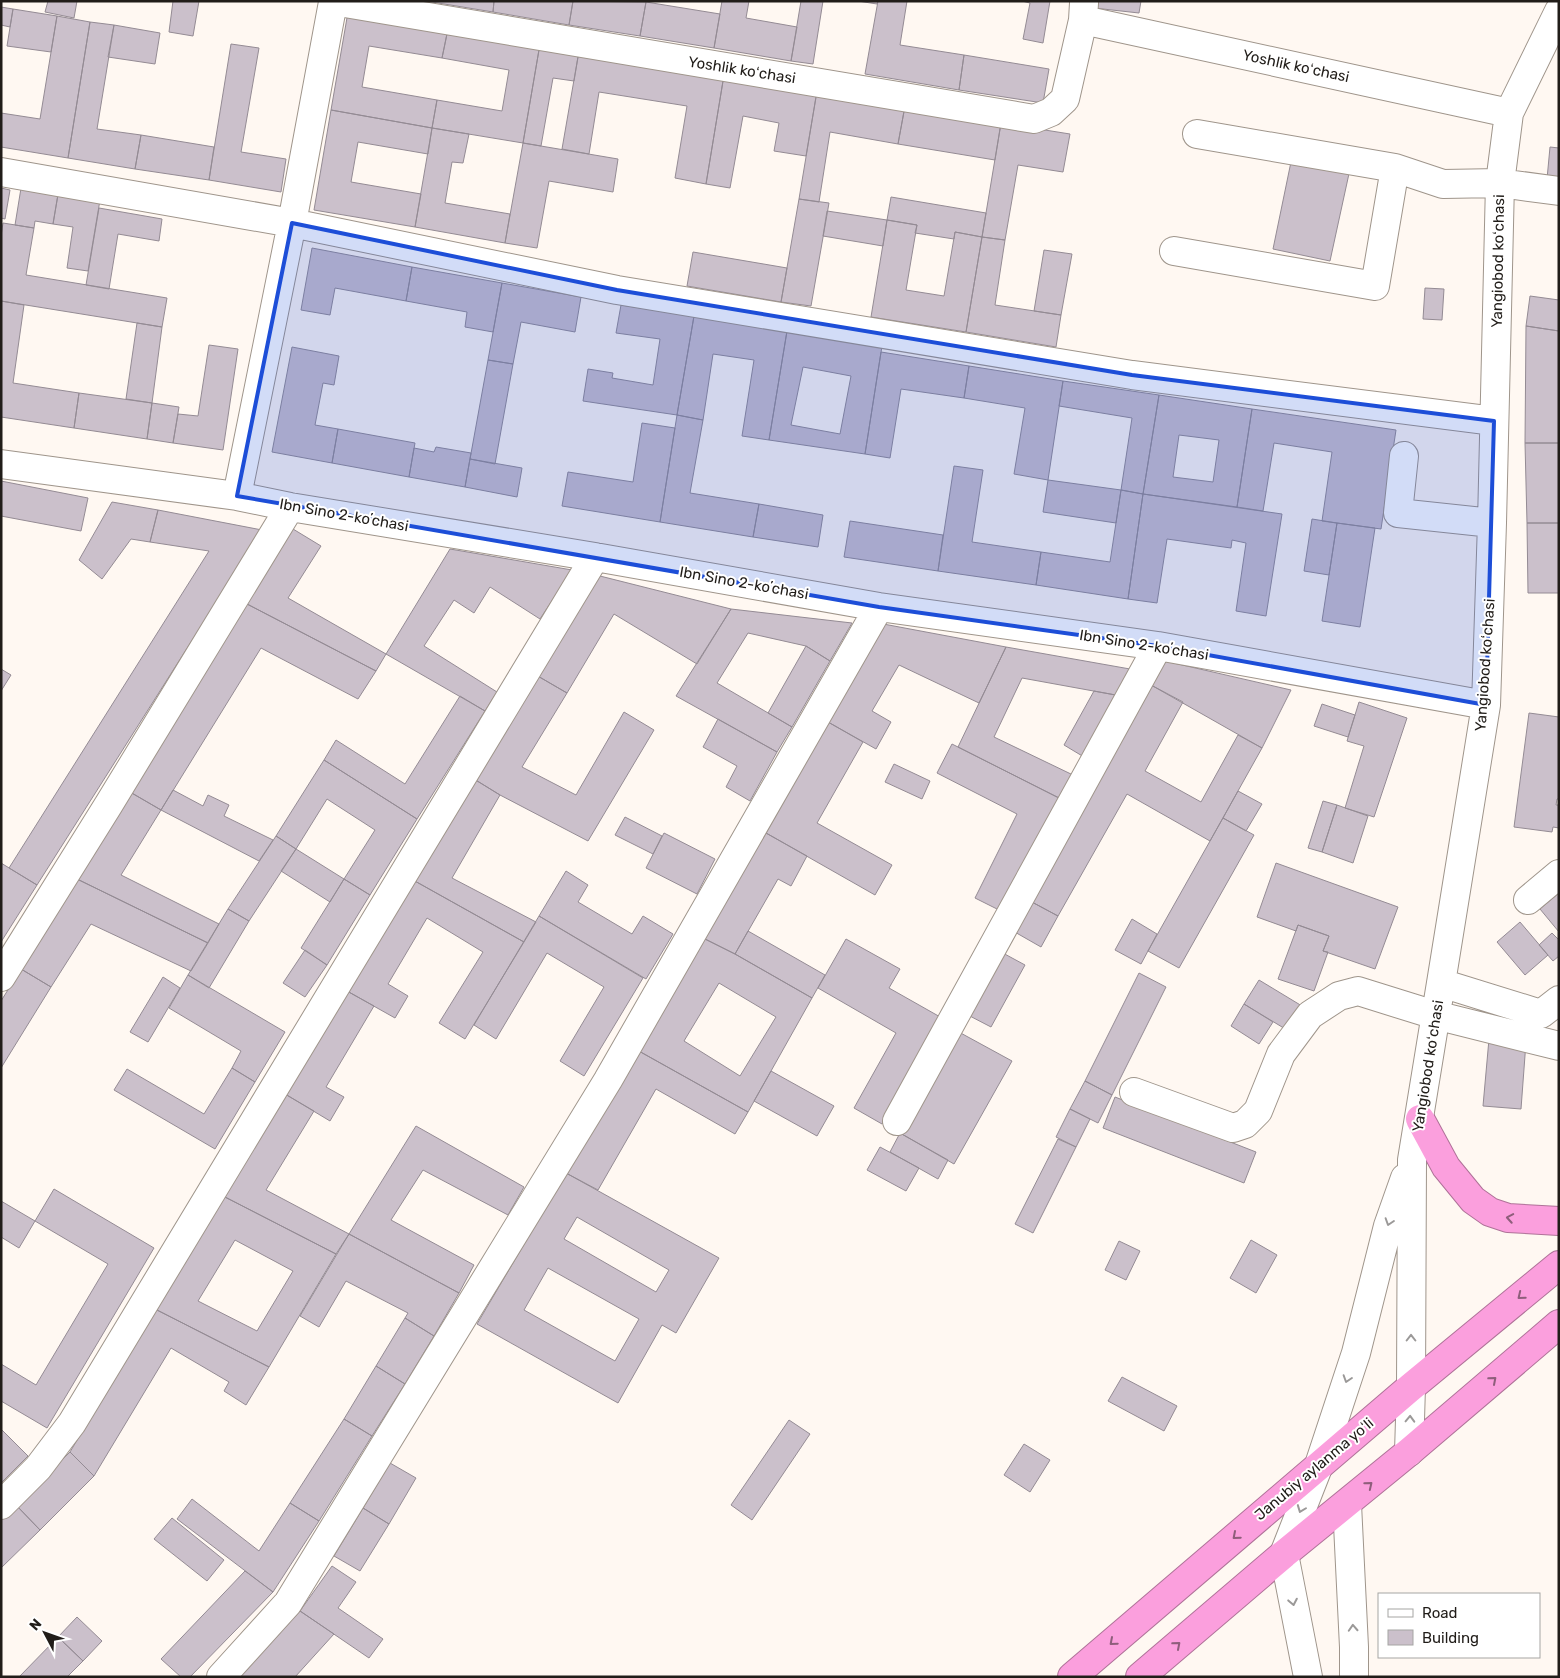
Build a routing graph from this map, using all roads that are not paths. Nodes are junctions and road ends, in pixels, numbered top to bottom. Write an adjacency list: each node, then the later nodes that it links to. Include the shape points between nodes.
1 (333, 2): 2 (street, Yoshlik koʻchasi, via 1034,119 1051,112 1065,99); 10 (street)
2 (1083, 10): 4 (street, Yoshlik koʻchasi)
3 (1559, 10): 4 (street, Yangiobod koʻchasi)
4 (1509, 113): 8 (street, Yangiobod koʻchasi)
5 (1197, 134): 6 (street)
6 (1395, 168): 8 (street, via 1443,184); 11 (street, via 1375,286)
7 (1, 172): 10 (street)
8 (1500, 183): 9 (street); 12 (street, Yangiobod koʻchasi)
9 (1559, 191)
10 (292, 223): 12 (street, via 617,290 1132,375); 15 (street)
11 (1174, 252)
12 (1494, 421): 17 (street, Yangiobod koʻchasi)
13 (1404, 456): 17 (street, via 1398,513)
14 (1, 464): 15 (street, Ibn Sino 2-koʼchasi)
15 (237, 496): 16 (street, Ibn Sino 2-koʼchasi)
16 (290, 507): 18 (street, Ibn Sino 2-koʼchasi); 24 (street)
17 (1492, 523): 21 (street, Yangiobod koʻchasi)
18 (595, 557): 19 (street, Ibn Sino 2-koʼchasi); 40 (street, via 72,1423 38,1468)
19 (878, 607): 20 (street, Ibn Sino 2-koʼchasi); 42 (street, via 608,1080 294,1594)
20 (1158, 646): 21 (street, Ibn Sino 2-koʼchasi); 31 (street)
21 (1486, 705): 25 (street, Yangiobod koʻchasi)
22 (1559, 874): 23 (street)
23 (1528, 900)
24 (1, 977)
25 (1441, 982): 26 (street, via 1541,1014); 27 (street, Yangiobod koʻchasi)
26 (1559, 1000)
27 (1435, 1015): 28 (street); 29 (street, via 1358,991 1339,996 1310,1015 1281,1054 1258,1111 1245,1124 1233,1128); 30 (street, Yangiobod koʻchasi)
28 (1559, 1046)
29 (1134, 1092)
30 (1420, 1119): 32 (street, Yangiobod koʻchasi); 33 (highway, one-way to 30, via 1508,1218 1490,1212 1473,1200 1446,1168)
31 (897, 1121)
32 (1412, 1160): 36 (street, Yangiobod koʻchasi, one-way to 32); 38 (street, one-way to 38, via 1388,1226 1356,1353)
33 (1559, 1221)
34 (1559, 1265): 36 (highway, Janubiy aylanma yoʻli, one-way to 36)
35 (1559, 1324): 37 (highway, one-way to 35)
36 (1411, 1387): 37 (street, Yangiobod koʻchasi, one-way to 36); 38 (highway, Janubiy aylanma yoʻli)
37 (1409, 1452): 39 (highway, one-way to 37)
38 (1319, 1465): 41 (street, one-way to 41); 43 (highway, Janubiy aylanma yoʻli, one-way to 43)
39 (1347, 1504): 41 (highway); 46 (street, one-way to 39)
40 (1, 1505)
41 (1284, 1554): 44 (highway, one-way to 41); 45 (street, one-way to 45)
42 (221, 1677)
43 (1072, 1677)
44 (1140, 1677)
45 (1308, 1677)
46 (1354, 1677)

